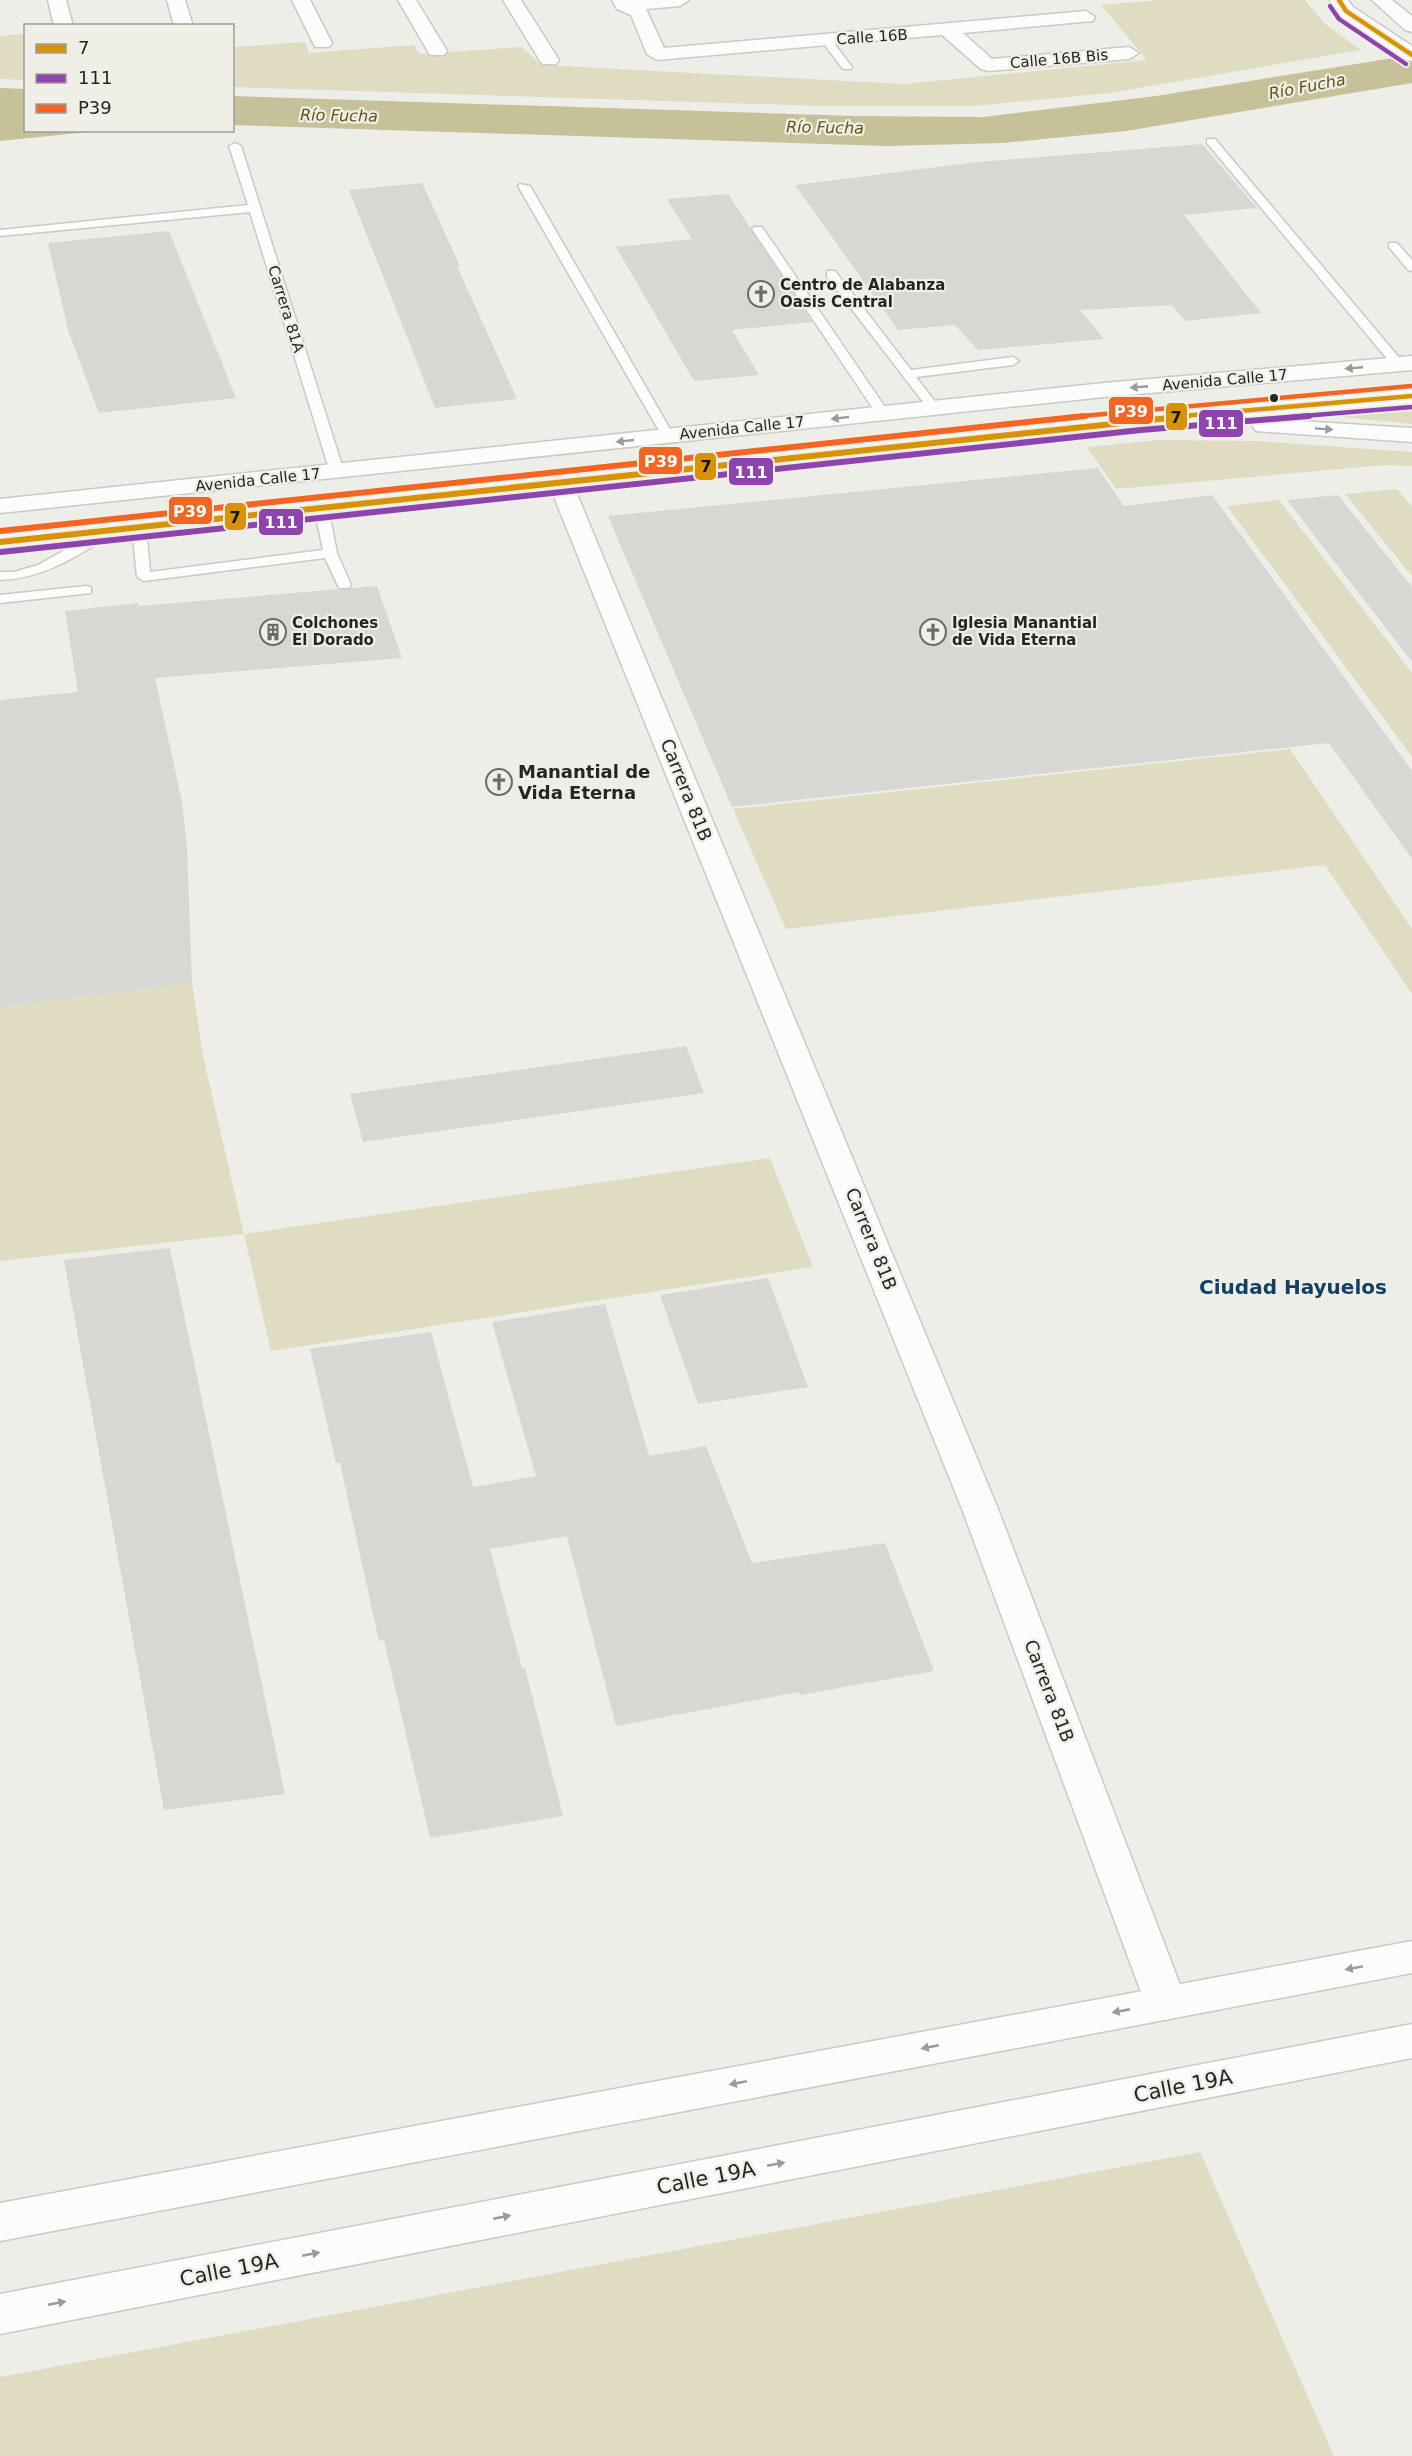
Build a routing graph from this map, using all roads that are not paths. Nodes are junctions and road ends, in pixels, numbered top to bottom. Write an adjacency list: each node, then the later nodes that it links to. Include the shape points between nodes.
1 (57, 0): 12 (street)
2 (176, 0): 13 (street)
3 (301, 0): 17 (street)
4 (407, 0): 18 (street)
5 (512, 0): 20 (street)
6 (680, 0): 10 (street)
7 (1070, 0): 11 (street)
8 (1339, 0): 19 (street, via 1346,11)
9 (1382, 0): 14 (street)
10 (623, 2): 16 (street, Calle 16B, via 639,12 657,54)
11 (1086, 17): 15 (street, Calle 16B); 15 (street, Calle 16B Bis, via 1134,57 988,65)
12 (63, 24)
13 (183, 24)
14 (1412, 26)
15 (949, 31): 16 (street, Calle 16B)
16 (826, 40): 21 (lane)
17 (322, 43)
18 (437, 51)
19 (1412, 55)
20 (549, 60)
21 (847, 68)
22 (1211, 141): 32 (lane)
23 (235, 146): 25 (lane, Carrera 81A)
24 (524, 186): 39 (lane)
25 (254, 208): 27 (lane); 40 (lane, Carrera 81A)
26 (758, 229): 36 (lane)
27 (0, 232)
28 (1393, 245): 29 (lane)
29 (1412, 267)
30 (831, 274): 33 (lane)
31 (1013, 361): 33 (lane)
32 (1405, 364): 35 (street, Avenida Calle 17, one-way to 35)
33 (907, 374): 35 (lane)
34 (1412, 396): 37 (street, Avenida Calle 17)
35 (934, 408): 36 (street, Avenida Calle 17)
36 (883, 413): 39 (street, Avenida Calle 17, one-way to 39)
37 (1140, 420): 38 (street, one-way to 38); 41 (street, Avenida Calle 17)
38 (1412, 435)
39 (668, 436): 40 (street, Avenida Calle 17, one-way to 40)
40 (337, 472): 42 (street, Avenida Calle 17)
41 (560, 482): 43 (street, Avenida Calle 17); 53 (street, Carrera 81B, via 980,1509)
42 (0, 506)
43 (321, 507): 44 (street, Avenida Calle 17); 47 (lane)
44 (139, 527): 45 (street, Avenida Calle 17); 47 (lane, via 144,577)
45 (108, 530): 46 (street, Avenida Calle 17); 48 (lane, via 29,572)
46 (0, 542)
47 (330, 553): 49 (lane)
48 (4, 576): 51 (lane)
49 (344, 585)
50 (86, 590): 51 (lane)
51 (7, 598)
52 (1412, 1957): 53 (street, one-way to 53)
53 (1166, 2003): 55 (street, one-way to 55)
54 (1412, 2041): 56 (street, Calle 19A, one-way to 54)
55 (0, 2222)
56 (0, 2314)

